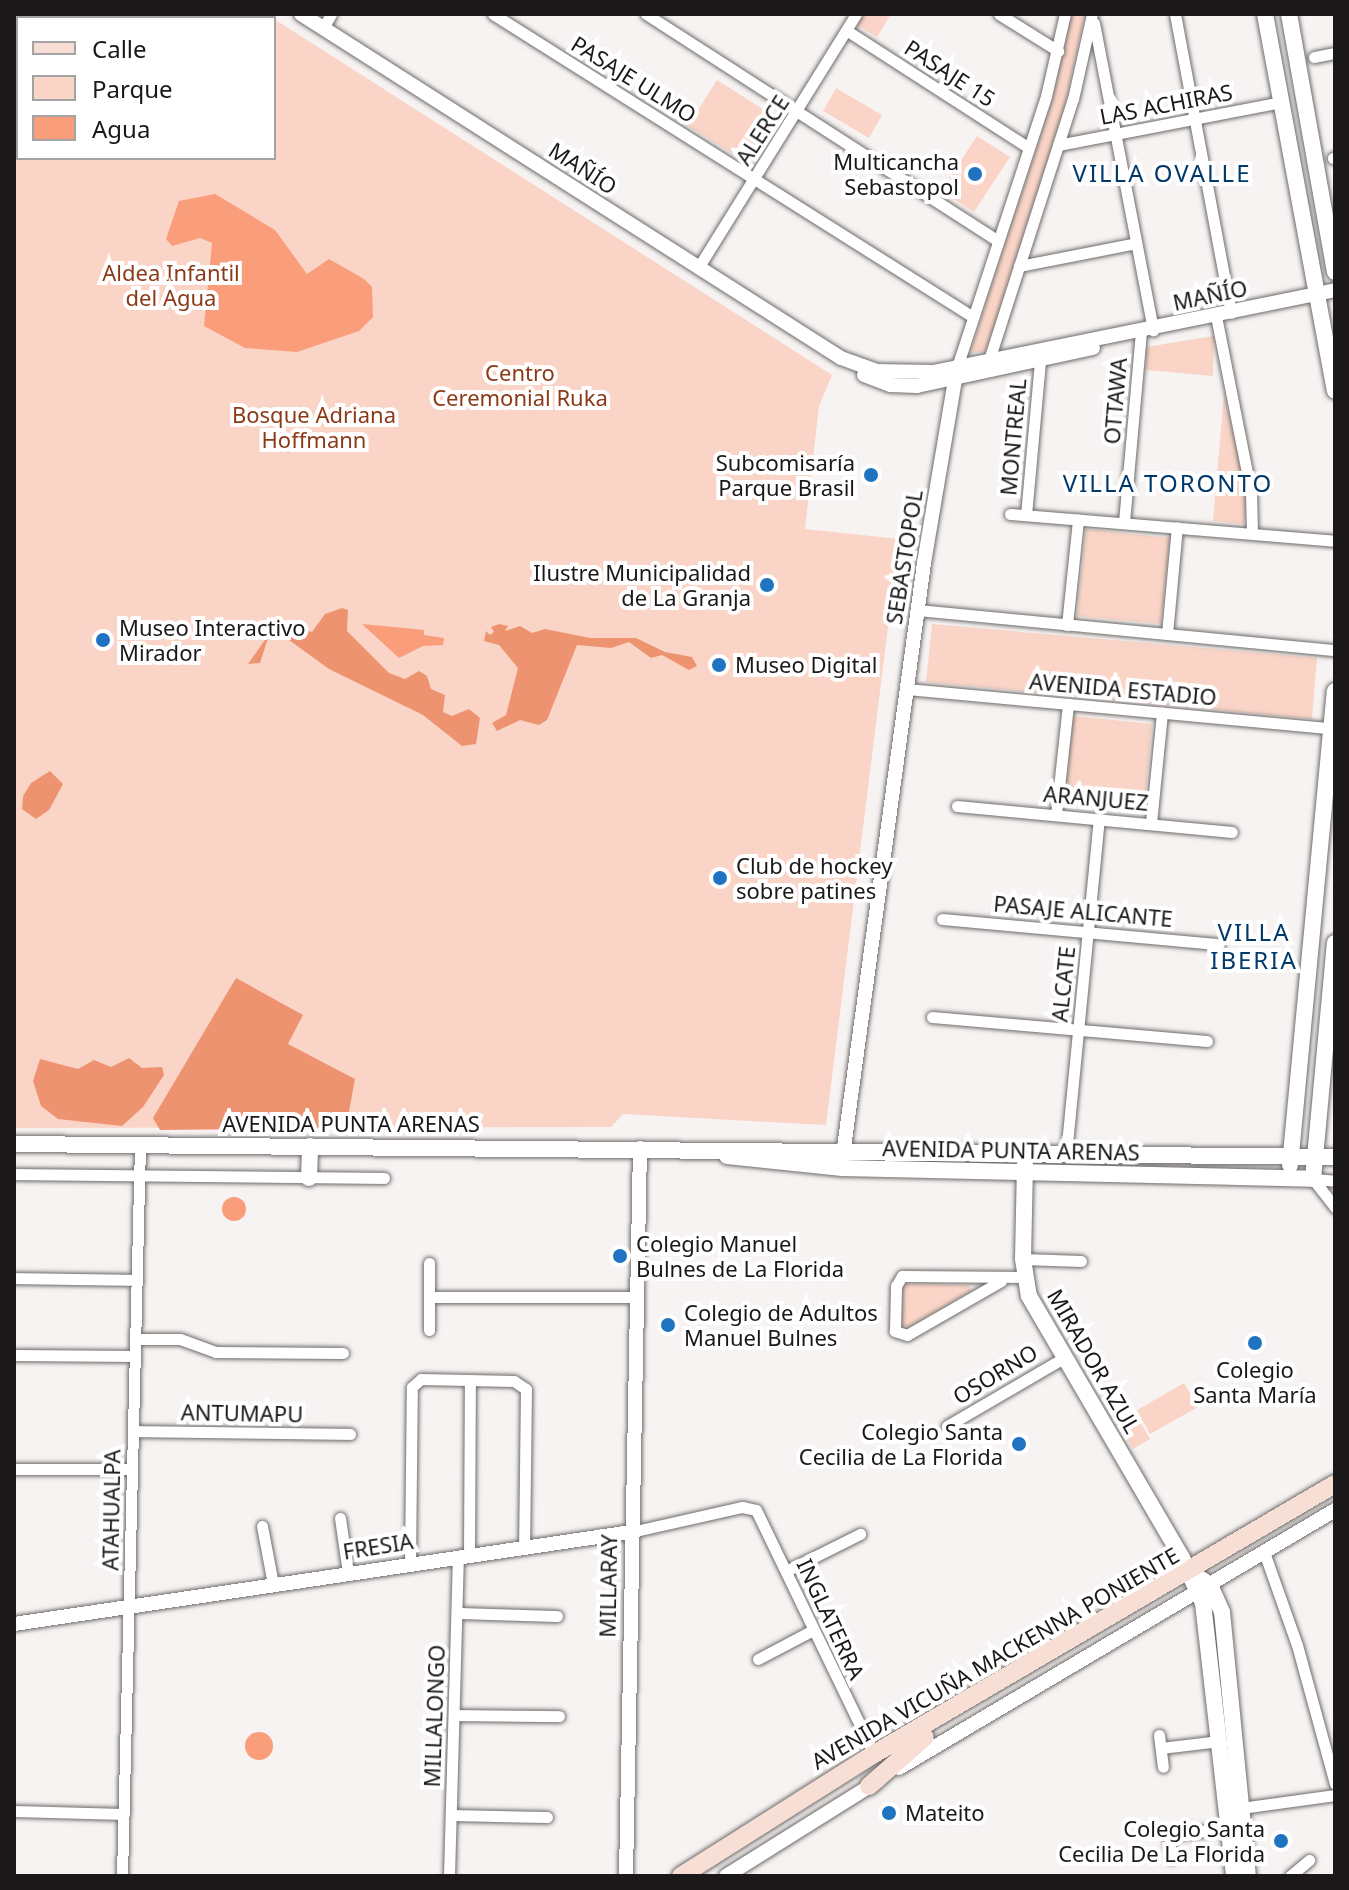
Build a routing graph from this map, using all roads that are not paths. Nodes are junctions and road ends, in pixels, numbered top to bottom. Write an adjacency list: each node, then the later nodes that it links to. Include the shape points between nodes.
1 (301, 14): 12 (street, MAÑÍO)
2 (331, 14): 12 (street)
3 (493, 14): 23 (street, PASAJE ULMO)
4 (646, 14): 18 (street)
5 (856, 14): 13 (street, ALERCE)
6 (999, 14): 14 (street)
7 (1065, 14): 14 (street, SEBASTOPOL)
8 (1092, 14): 20 (street, OTTAWA); 21 (street)
9 (1175, 14): 19 (street)
10 (1265, 14): 17 (main road)
11 (1289, 14): 28 (main road)
12 (323, 28): 27 (street, MAÑÍO)
13 (849, 32): 18 (street, ALERCE); 22 (street, PASAJE 15)
14 (1058, 51): 22 (street, SEBASTOPOL)
15 (1335, 53): 16 (street)
16 (1314, 57)
17 (1281, 102): 19 (street, LAS ACHIRAS); 30 (main road)
18 (797, 112): 23 (street, ALERCE); 24 (street)
19 (1194, 119): 20 (street, LAS ACHIRAS); 31 (street)
20 (1115, 134): 21 (street, LAS ACHIRAS); 25 (street, OTTAWA)
21 (1058, 145): 26 (street)
22 (1029, 148): 24 (street, SEBASTOPOL)
23 (754, 179): 27 (street, ALERCE); 32 (street, PASAJE ULMO)
24 (998, 241): 32 (street, SEBASTOPOL)
25 (1136, 243): 26 (street); 33 (street, OTTAWA)
26 (1019, 266): 35 (street)
27 (698, 268): 37 (street, MAÑÍO, via 890,385)
28 (1335, 272)
29 (1335, 290): 30 (street, MAÑÍO)
30 (1315, 295): 31 (street, MAÑÍO); 38 (main road)
31 (1223, 315): 33 (street, MAÑÍO); 44 (street, via 1251,492)
32 (973, 317): 37 (street, SEBASTOPOL)
33 (1147, 331): 34 (street, MAÑÍO); 42 (street, OTTAWA)
34 (1115, 338): 35 (street, MAÑÍO); 36 (street, MAÑÍO)
35 (989, 360): 37 (street, MAÑÍO)
36 (1040, 362): 37 (street, MAÑÍO); 40 (street, MONTREAL)
37 (956, 373): 46 (street, SEBASTOPOL)
38 (1335, 391)
39 (1010, 514): 40 (street)
40 (1026, 515): 41 (street)
41 (1078, 520): 42 (street); 47 (street)
42 (1124, 522): 43 (street)
43 (1177, 527): 44 (street); 48 (street)
44 (1252, 533): 45 (street)
45 (1335, 541)
46 (918, 610): 47 (street); 50 (street, SEBASTOPOL)
47 (1067, 625): 48 (street)
48 (1167, 634): 49 (street)
49 (1335, 650)
50 (907, 689): 52 (street, AVENIDA ESTADIO); 76 (street, SEBASTOPOL)
51 (1335, 691): 54 (main road)
52 (1068, 704): 53 (street, AVENIDA ESTADIO); 56 (street)
53 (1162, 713): 54 (street, AVENIDA ESTADIO); 58 (street)
54 (1333, 729): 73 (main road)
55 (957, 806): 56 (street, ARANJUEZ)
56 (1056, 815): 57 (street, ARANJUEZ)
57 (1099, 819): 58 (street, ARANJUEZ); 61 (street, ALCATE)
58 (1151, 823): 59 (street, ARANJUEZ)
59 (1232, 832)
60 (942, 919): 61 (street, PASAJE ALICANTE)
61 (1088, 932): 63 (street, PASAJE ALICANTE); 65 (street, ALCATE)
62 (1335, 943): 74 (main road)
63 (1219, 944)
64 (932, 1017): 65 (street)
65 (1078, 1030): 66 (street); 72 (street, ALCATE)
66 (1207, 1041)
67 (14, 1144): 68 (main road, AVENIDA PUNTA ARENAS)
68 (140, 1145): 69 (main road, AVENIDA PUNTA ARENAS); 79 (street, ATAHUALPA)
69 (310, 1146): 70 (main road, AVENIDA PUNTA ARENAS); 80 (main road)
70 (640, 1148): 76 (main road, AVENIDA PUNTA ARENAS, via 687,1148 760,1161); 94 (street, MILLARAY)
71 (1025, 1154): 72 (main road, AVENIDA PUNTA ARENAS); 76 (main road, AVENIDA PUNTA ARENAS); 77 (main road, MIRADOR AZUL)
72 (1066, 1154): 73 (main road, AVENIDA PUNTA ARENAS)
73 (1291, 1157): 74 (main road, AVENIDA PUNTA ARENAS); 82 (main road)
74 (1315, 1157): 75 (main road, AVENIDA PUNTA ARENAS); 83 (main road)
75 (1335, 1157)
76 (842, 1159): 77 (main road, AVENIDA PUNTA ARENAS)
77 (1024, 1172): 82 (main road, AVENIDA PUNTA ARENAS); 86 (main road, MIRADOR AZUL)
78 (14, 1174): 79 (street)
79 (139, 1175): 80 (street); 91 (street, ATAHUALPA)
80 (309, 1178): 81 (street)
81 (384, 1178)
82 (1290, 1178): 83 (main road, AVENIDA PUNTA ARENAS)
83 (1313, 1179): 84 (street, AVENIDA PUNTA ARENAS); 85 (street)
84 (1335, 1181)
85 (1335, 1207)
86 (1023, 1259): 87 (street); 89 (main road, MIRADOR AZUL)
87 (1081, 1261)
88 (429, 1263): 93 (street)
89 (1024, 1277): 92 (street); 100 (main road, MIRADOR AZUL)
90 (14, 1278): 91 (street)
91 (137, 1280): 96 (street, ATAHUALPA)
92 (1001, 1281): 92 (street, via 902,1276 896,1286 895,1331 907,1335)
93 (429, 1297): 94 (street); 95 (street)
94 (637, 1297): 112 (street, MILLARAY)
95 (429, 1330)
96 (135, 1339): 97 (street, via 180,1339 215,1352); 99 (street, ATAHUALPA)
97 (343, 1353)
98 (14, 1355): 99 (street)
99 (135, 1356): 103 (street, ATAHUALPA)
100 (1065, 1357): 102 (street, OSORNO); 119 (main road, MIRADOR AZUL)
101 (470, 1381): 114 (street, via 521,1383 526,1389); 116 (street, MILLALONGO); 117 (street, via 416,1381)
102 (947, 1426)
103 (133, 1431): 104 (street, ANTUMAPU); 106 (street, ATAHUALPA)
104 (350, 1434)
105 (14, 1469): 106 (street)
106 (132, 1469): 123 (street, ATAHUALPA)
107 (1335, 1484): 119 (main road, AVENIDA VICUÑA MACKENNA PONIENTE)
108 (747, 1506): 112 (street, FRESIA); 118 (street, INGLATERRA, via 760,1514)
109 (1335, 1510): 115 (street, AVENIDA VICUÑA MACKENNA PONIENTE)
110 (340, 1518): 120 (street)
111 (262, 1526): 121 (street)
112 (631, 1532): 114 (street, FRESIA); 150 (street, MILLARAY)
113 (860, 1534): 118 (street)
114 (524, 1547): 116 (street, FRESIA)
115 (1264, 1552): 122 (street, AVENIDA VICUÑA MACKENNA PONIENTE); 137 (street, via 1297,1645)
116 (464, 1556): 117 (street, FRESIA); 124 (street, MILLALONGO)
117 (410, 1564): 120 (street, FRESIA)
118 (786, 1571): 127 (street, INGLATERRA)
119 (1190, 1572): 122 (main road, MIRADOR AZUL); 129 (main road, AVENIDA VICUÑA MACKENNA PONIENTE)
120 (348, 1573): 121 (street, FRESIA)
121 (273, 1584): 123 (street, FRESIA)
122 (1204, 1588): 133 (main road); 138 (street, AVENIDA VICUÑA MACKENNA PONIENTE); 140 (main road, via 1223,1619)
123 (129, 1606): 126 (street, FRESIA); 142 (street, ATAHUALPA)
124 (457, 1613): 125 (street); 130 (street, MILLALONGO)
125 (557, 1616)
126 (14, 1624)
127 (813, 1630): 128 (street); 135 (street, INGLATERRA)
128 (758, 1659)
129 (966, 1701): 135 (main road, AVENIDA VICUÑA MACKENNA PONIENTE); 138 (main road)
130 (455, 1715): 131 (street); 143 (street, MILLALONGO)
131 (559, 1716)
132 (1159, 1735): 134 (street)
133 (1220, 1741): 134 (street); 145 (main road)
134 (1161, 1748): 136 (street)
135 (874, 1754): 151 (main road, AVENIDA VICUÑA MACKENNA PONIENTE)
136 (1163, 1767)
137 (1335, 1784)
138 (869, 1786): 152 (street, AVENIDA VICUÑA MACKENNA PONIENTE)
139 (1335, 1795): 140 (street)
140 (1241, 1808): 154 (main road)
141 (14, 1811): 142 (street)
142 (124, 1814): 148 (street, ATAHUALPA)
143 (451, 1815): 144 (street); 149 (street, MILLALONGO)
144 (547, 1817)
145 (1229, 1828): 146 (street, via 1169,1835); 153 (main road)
146 (1171, 1858)
147 (1309, 1860): 155 (street)
148 (122, 1876)
149 (449, 1876)
150 (626, 1876)
151 (681, 1876)
152 (726, 1876)
153 (1234, 1876)
154 (1248, 1876)
155 (1290, 1876)

